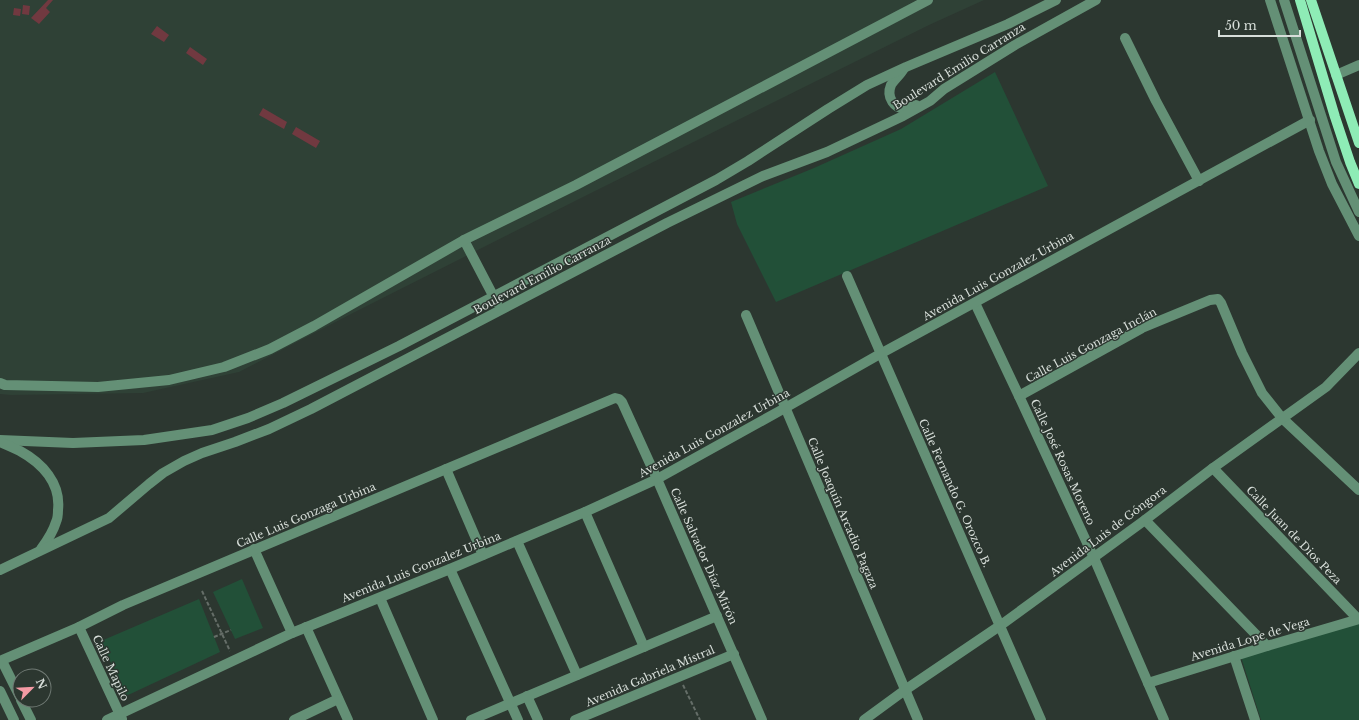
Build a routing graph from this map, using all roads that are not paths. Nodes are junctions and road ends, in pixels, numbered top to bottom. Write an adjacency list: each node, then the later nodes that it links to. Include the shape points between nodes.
1 (928, 0): 19 (street, via 576,185)
2 (1056, 0): 10 (street, Boulevard Emilio Carranza, via 1008,24)
3 (1096, 0): 12 (street, Boulevard Emilio Carranza, via 1015,45 944,89)
4 (1270, 0): 13 (street)
5 (1284, 0): 17 (street, via 1336,162)
6 (1300, 0): 16 (main road, via 1335,117)
7 (1311, 0): 11 (main road)
8 (1125, 38): 15 (street)
9 (1359, 65): 11 (street)
10 (906, 67): 12 (street, via 892,84 890,98 893,104 906,108); 21 (street, Boulevard Emilio Carranza, via 866,85 716,180)
11 (1336, 75): 14 (main road)
12 (930, 101): 23 (street, Boulevard Emilio Carranza, via 882,127 827,152 763,176 666,223)
13 (1310, 120): 15 (street, Avenida Luis Gonzalez Urbina); 18 (street, via 1332,184)
14 (1359, 143)
15 (1199, 181): 22 (street, Avenida Luis Gonzalez Urbina)
16 (1359, 184)
17 (1359, 212)
18 (1359, 236)
19 (464, 240): 21 (street); 27 (street, via 314,326 270,349 224,367 169,380 98,388)
20 (847, 276): 26 (street, Calle Fernando G. Orozco B.)
21 (494, 296): 23 (street); 32 (street, Boulevard Emilio Carranza, via 283,404 212,430 128,441)
22 (974, 303): 26 (street, Avenida Luis Gonzalez Urbina); 28 (street, Calle José Rosas Moreno)
23 (501, 310): 41 (street, Boulevard Emilio Carranza, via 270,429 184,461 163,473 109,518)
24 (746, 316): 30 (street, Calle Joaquín Arcadio Pagaza)
25 (1359, 353): 31 (street, Avenida Luis de Góngora, via 1326,387)
26 (880, 354): 30 (street, Avenida Luis Gonzalez Urbina); 49 (street, Calle Fernando G. Orozco B.)
27 (0, 383)
28 (1019, 396): 31 (street, Calle Luis Gonzaga Inclán, via 1142,328 1218,299 1262,393); 43 (street, Calle José Rosas Moreno)
29 (622, 402): 34 (street, Calle Luis Gonzaga Urbina, via 615,398); 35 (street, Calle Salvador Díaz Mirón)
30 (785, 408): 35 (street, Avenida Luis Gonzalez Urbina); 61 (street, Calle Joaquín Arcadio Pagaza)
31 (1282, 418): 33 (street, Avenida Luis de Góngora); 36 (street, Calle Luis Gonzaga Inclán)
32 (0, 441): 41 (street, via 39,464 51,477 57,490 57,521)
33 (1213, 468): 38 (street, Avenida Luis de Góngora); 48 (street, Calle Juan de Dios Peza)
34 (446, 469): 40 (street, Calle Luis Gonzaga Urbina); 42 (street)
35 (657, 479): 37 (street, Avenida Luis Gonzalez Urbina); 47 (street, Calle Salvador Díaz Mirón)
36 (1359, 490)
37 (585, 512): 39 (street, Avenida Luis Gonzalez Urbina); 54 (street)
38 (1144, 520): 43 (street, Avenida Luis de Góngora); 53 (street)
39 (517, 541): 42 (street, Avenida Luis Gonzalez Urbina); 58 (street)
40 (254, 549): 50 (street, Calle Luis Gonzaga Urbina, via 123,604); 52 (street)
41 (40, 551): 44 (street, Boulevard Emilio Carranza)
42 (483, 555): 45 (street, Avenida Luis Gonzalez Urbina)
43 (1094, 558): 49 (street, Avenida Luis de Góngora); 60 (street, Calle José Rosas Moreno)
44 (0, 570)
45 (450, 570): 46 (street, Avenida Luis Gonzalez Urbina); 65 (street)
46 (380, 598): 51 (street, Avenida Luis Gonzalez Urbina); 74 (street)
47 (717, 616): 54 (street); 55 (street, Calle Salvador Díaz Mirón)
48 (1358, 619): 53 (street, Avenida Lope de Vega)
49 (1000, 625): 61 (street, Avenida Luis de Góngora); 81 (street, Calle Fernando G. Orozco B.)
50 (78, 626): 57 (street, Calle Luis Gonzaga Urbina); 67 (street, Calle Mapilo)
51 (306, 627): 52 (street, Avenida Luis Gonzalez Urbina); 64 (street)
52 (292, 633): 67 (street, Avenida Luis Gonzalez Urbina, via 234,659)
53 (1266, 646): 56 (street, Avenida Lope de Vega)
54 (644, 647): 58 (street)
55 (734, 654): 68 (street, Calle Salvador Díaz Mirón); 78 (street, Avenida Gabriela Mistral)
56 (1234, 656): 60 (street, Avenida Lope de Vega); 83 (street)
57 (1, 661): 59 (street)
58 (577, 675): 63 (street)
59 (12, 682)
60 (1148, 683): 82 (street, Calle José Rosas Moreno)
61 (905, 690): 79 (street, Avenida Luis de Góngora); 80 (street, Calle Joaquín Arcadio Pagaza)
62 (0, 691): 69 (street)
63 (527, 696): 65 (street); 77 (street)
64 (338, 699): 72 (street); 73 (street)
65 (510, 703): 75 (street); 76 (street)
66 (26, 708): 70 (street)
67 (121, 717): 71 (street, Avenida Luis Gonzalez Urbina)
68 (758, 719)
69 (14, 720)
70 (32, 720)
71 (107, 720)
72 (294, 720)
73 (348, 720)
74 (432, 720)
75 (471, 720)
76 (518, 720)
77 (538, 720)
78 (575, 720)
79 (864, 720)
80 (918, 720)
81 (1041, 720)
82 (1164, 720)
83 (1255, 720)

